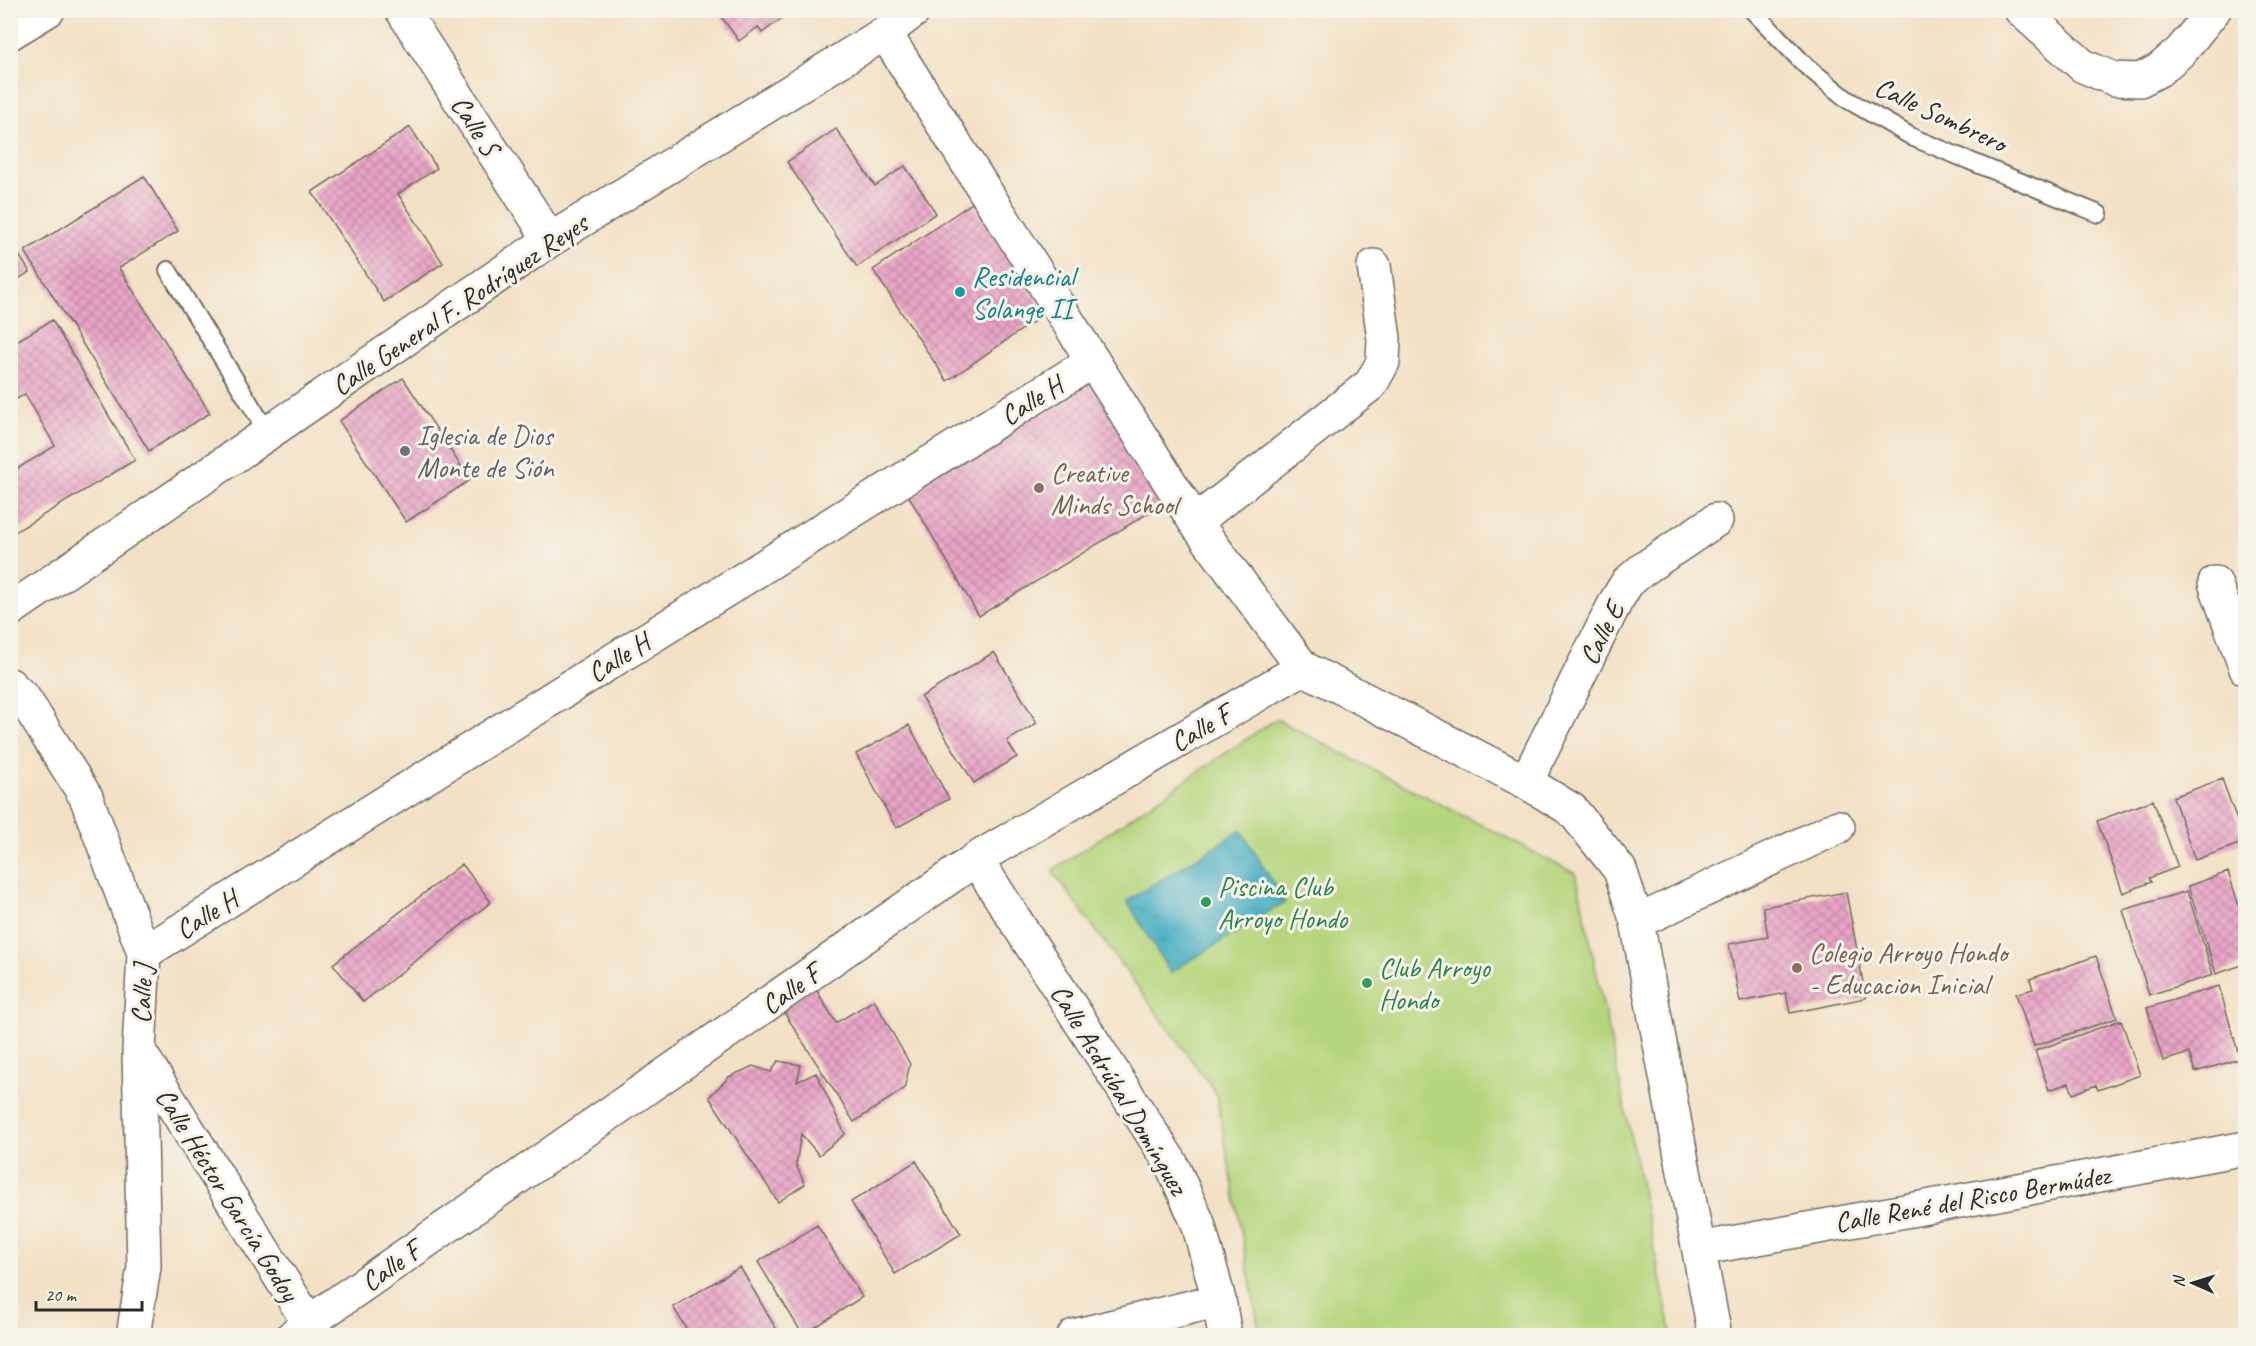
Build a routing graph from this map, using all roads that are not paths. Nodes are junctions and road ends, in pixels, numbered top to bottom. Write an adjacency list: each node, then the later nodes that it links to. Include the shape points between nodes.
1 (402, 10): 8 (street, Calle S)
2 (915, 10): 6 (street, Calle General F. Rodríguez Reyes)
3 (1752, 10): 7 (lane, Calle Sombrero, via 1804,65 1874,115 1914,138)
4 (2021, 10): 5 (street, via 2083,66 2114,79 2139,80 2159,70 2181,51)
5 (2214, 10)
6 (885, 33): 8 (street, Calle General F. Rodríguez Reyes); 11 (street)
7 (2099, 214)
8 (550, 240): 12 (street, Calle General F. Rodríguez Reyes)
9 (1374, 266): 14 (street, via 1384,339 1383,362 1371,384)
10 (168, 270): 12 (lane)
11 (1093, 361): 14 (street); 24 (street, Calle H)
12 (268, 434): 16 (street, Calle General F. Rodríguez Reyes)
13 (1716, 519): 20 (street, Calle E, via 1627,583)
14 (1195, 522): 17 (street)
15 (2215, 583): 18 (street)
16 (10, 610)
17 (1303, 668): 20 (street); 22 (street, Calle F)
18 (2246, 669)
19 (10, 685): 24 (street, Calle J, via 25,700 86,797)
20 (1526, 782): 23 (street, via 1572,810 1620,870)
21 (1838, 827): 23 (street)
22 (976, 859): 28 (street, Calle Asdrúbal Domínguez, via 1171,1163 1198,1223); 29 (street, Calle F)
23 (1637, 922): 27 (street)
24 (144, 953): 25 (street, Calle J)
25 (139, 1052): 29 (street, Calle Héctor García Godoy); 30 (street, Calle J, via 144,1267)
26 (2246, 1148): 27 (street, Calle René del Risco Bermúdez)
27 (1699, 1249): 33 (street)
28 (1219, 1300): 31 (street); 32 (street, Calle Asdrúbal Domínguez)
29 (306, 1331)
30 (133, 1335)
31 (1074, 1335)
32 (1226, 1335)
33 (1714, 1335)

